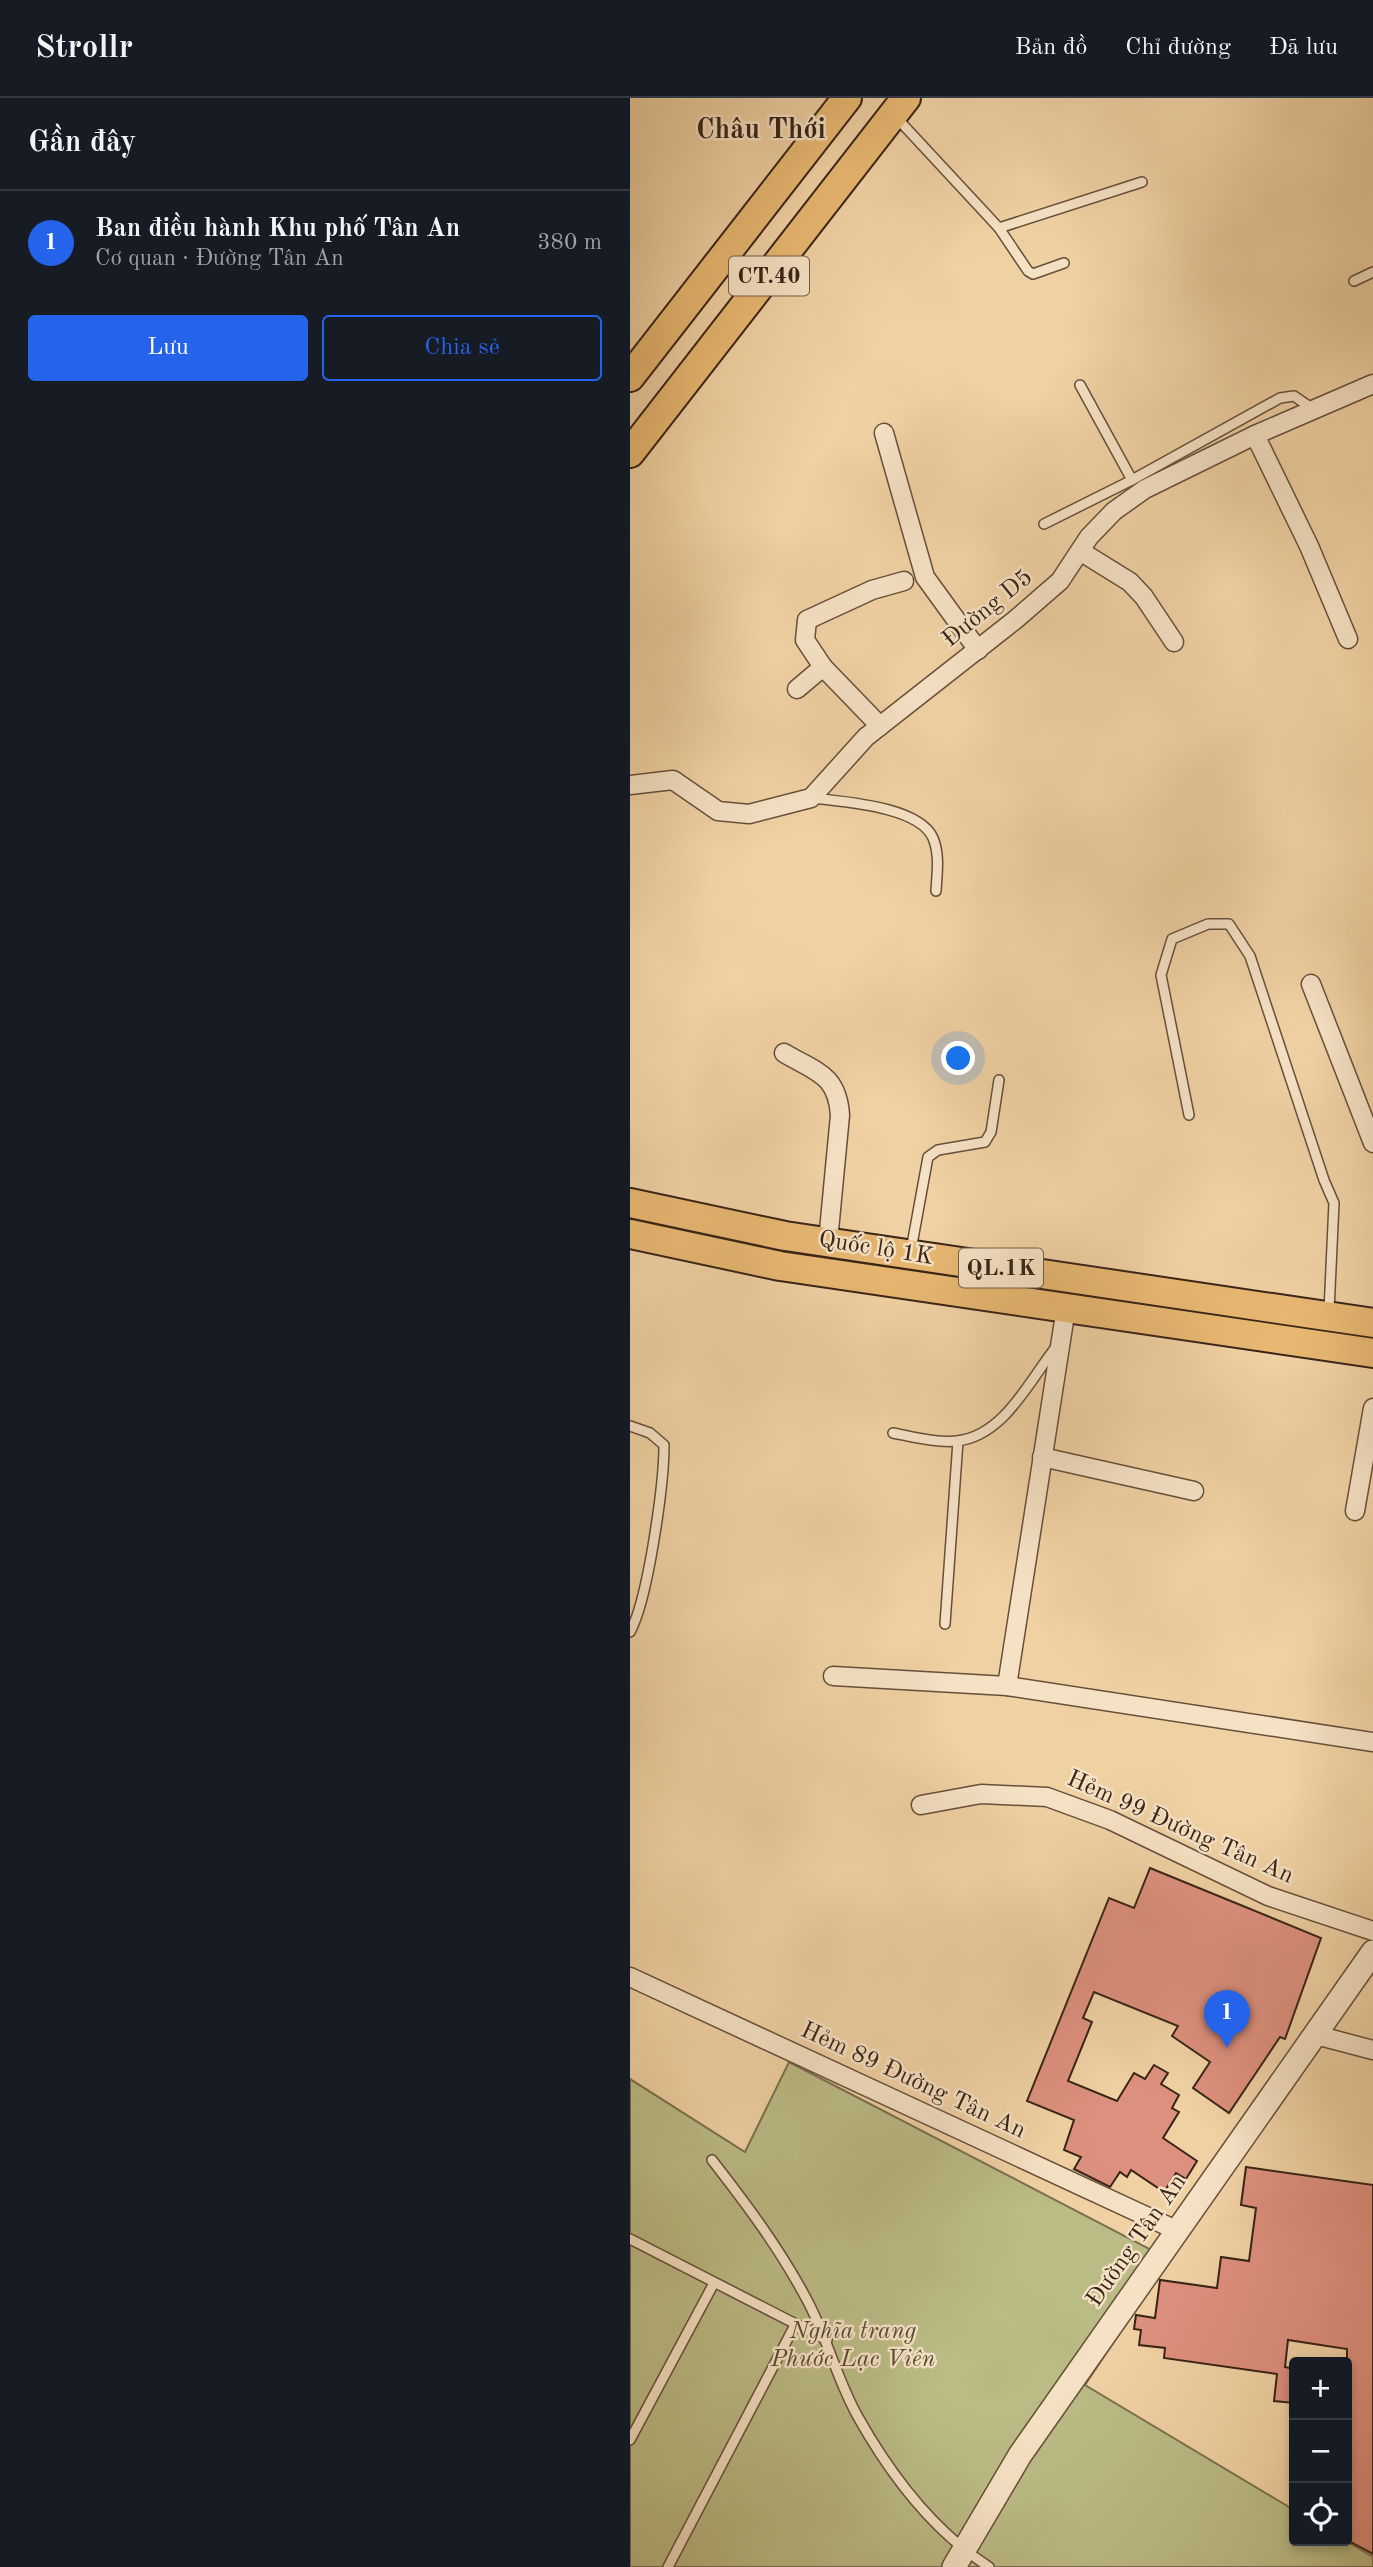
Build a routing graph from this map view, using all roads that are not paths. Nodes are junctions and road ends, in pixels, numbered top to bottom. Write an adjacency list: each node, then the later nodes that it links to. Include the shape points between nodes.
1 (847, 98): 8 (main road, CT.40)
2 (900, 106): 4 (lane); 14 (main road, CT.40)
3 (1142, 182): 4 (lane)
4 (999, 228): 5 (lane, via 1033,274)
5 (1064, 263)
6 (1373, 271): 7 (lane)
7 (1354, 281)
8 (630, 377)
9 (1373, 384): 11 (street, Đường D5)
10 (1080, 385): 15 (lane)
11 (1314, 410): 13 (street, Đường D5); 15 (lane, via 1294,396 1280,398)
12 (884, 432): 21 (street, via 925,577)
13 (1255, 435): 17 (street, Đường D5, via 1135,496 1114,511); 19 (street)
14 (630, 453)
15 (1132, 480): 16 (lane)
16 (1044, 524)
17 (1080, 551): 20 (street, via 1130,582); 21 (street, Đường D5, via 1060,581)
18 (904, 581): 22 (street, via 872,590 807,620 805,640)
19 (1348, 639)
20 (1174, 642)
21 (978, 650): 24 (street, Đường D5)
22 (823, 667): 23 (street); 24 (street)
23 (797, 689)
24 (880, 726): 26 (street, Đường D5)
25 (630, 785): 26 (street, via 673,780 718,810 749,814)
26 (811, 798): 27 (lane, via 904,814 932,835 939,857)
27 (936, 891)
28 (1311, 984): 32 (street)
29 (784, 1053): 35 (street, via 832,1082 838,1097)
30 (999, 1080): 36 (lane, via 991,1132 985,1142 938,1150 928,1157)
31 (1189, 1115): 38 (lane, via 1161,975 1172,939 1208,925 1229,924 1250,956 1334,1203)
32 (1373, 1143)
33 (630, 1203): 35 (main road, Quốc lộ 1K / QL.1K)
34 (630, 1234): 37 (main road, Quốc lộ 1K / QL.1K, via 780,1266)
35 (828, 1241): 36 (main road, Quốc lộ 1K / QL.1K)
36 (910, 1255): 38 (main road, Quốc lộ 1K / QL.1K)
37 (1066, 1308): 40 (street); 41 (main road, Quốc lộ 1K / QL.1K)
38 (1329, 1316): 39 (main road, Quốc lộ 1K / QL.1K)
39 (1373, 1323)
40 (1061, 1340): 45 (lane, via 998,1424); 46 (street)
41 (1373, 1353)
42 (1373, 1408): 48 (street)
43 (630, 1426): 50 (lane, via 650,1433 664,1445 643,1592)
44 (893, 1433): 45 (lane)
45 (958, 1441): 49 (lane)
46 (1042, 1457): 47 (street); 52 (street)
47 (1194, 1491)
48 (1355, 1511)
49 (945, 1624)
50 (630, 1632)
51 (833, 1676): 52 (street)
52 (1007, 1686): 53 (street)
53 (1373, 1742)
54 (922, 1805): 55 (street, Hẻm 99 Đường Tân An, via 981,1794 1047,1797 1110,1821 1268,1896)
55 (1373, 1931)
56 (1373, 1952): 58 (street, Đường Tân An)
57 (630, 1977): 61 (street, Hẻm 89 Đường Tân An)
58 (1316, 2035): 59 (street); 61 (street, Đường Tân An)
59 (1373, 2050)
60 (712, 2160): 65 (lane, via 768,2232)
61 (1176, 2230): 67 (street, Đường Tân An, via 1020,2455)
62 (630, 2239): 63 (lane)
63 (714, 2283): 64 (lane); 66 (lane)
64 (794, 2325): 65 (lane); 68 (lane)
65 (827, 2340): 67 (lane, via 858,2417)
66 (630, 2440)
67 (959, 2559): 69 (lane)
68 (668, 2567)
69 (989, 2567)

